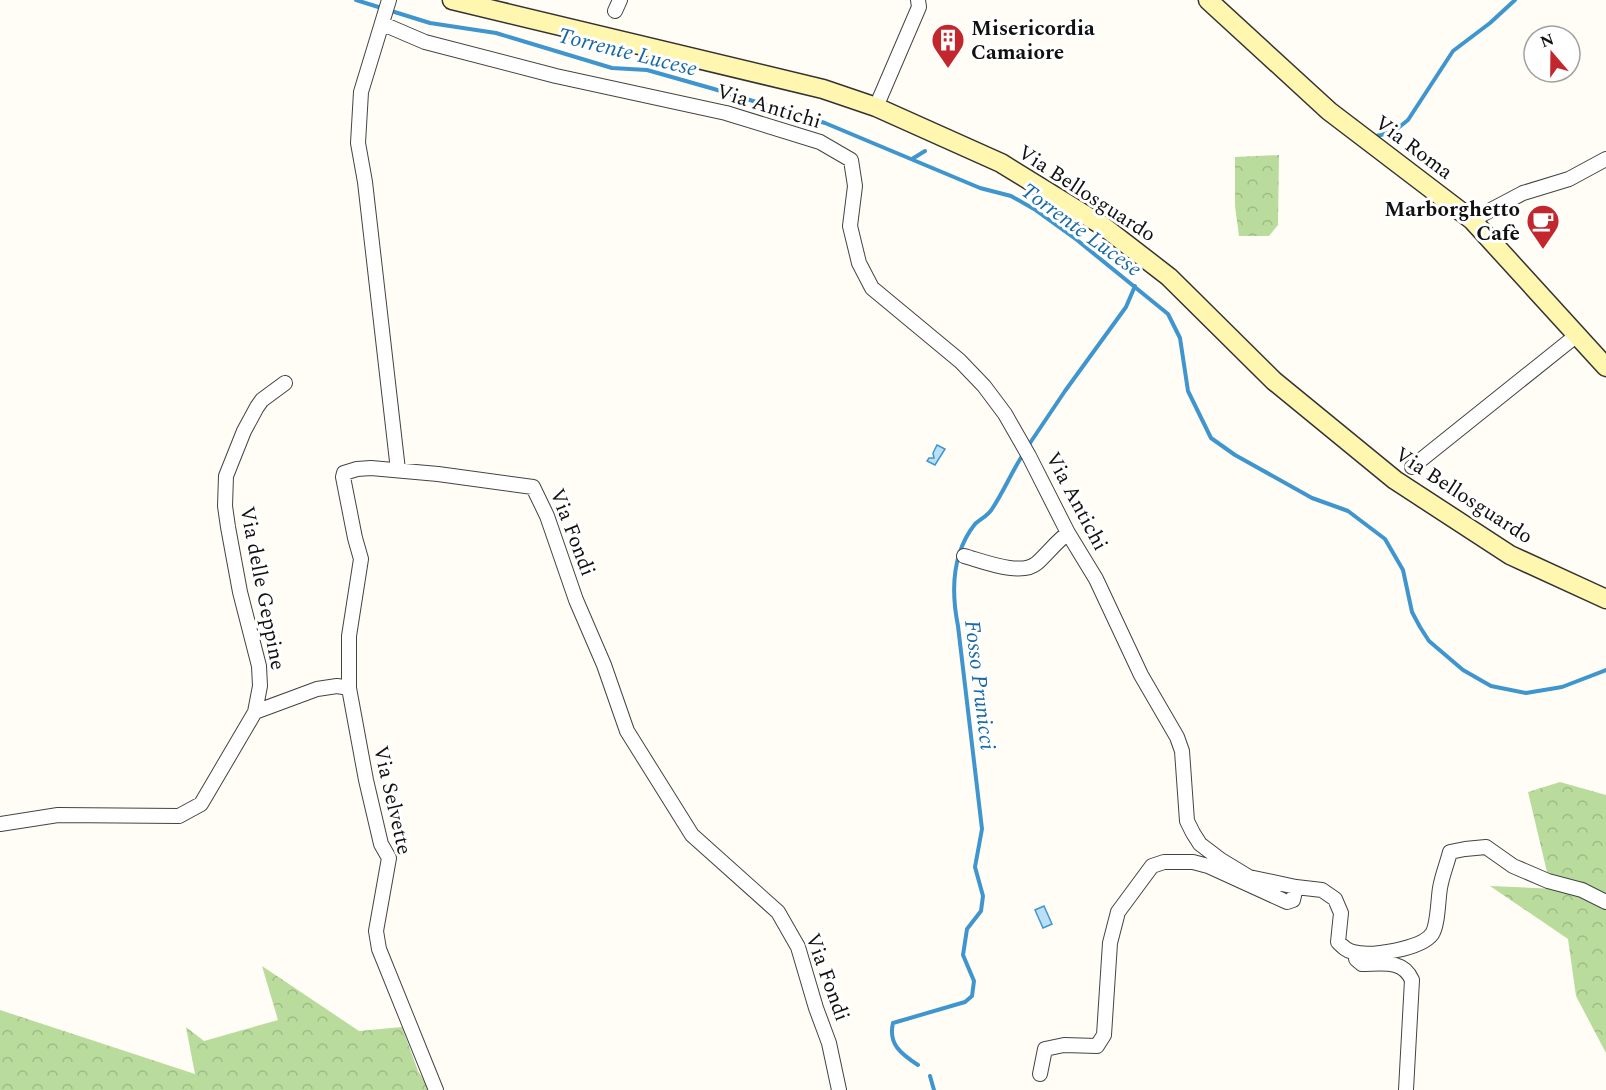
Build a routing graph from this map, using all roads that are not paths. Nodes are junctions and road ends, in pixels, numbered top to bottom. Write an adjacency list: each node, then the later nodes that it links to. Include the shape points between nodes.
1 (389, 0): 5 (street)
2 (452, 0): 6 (main road, Via Bellosguardo, via 823,89)
3 (918, 0): 6 (street, via 919,7)
4 (1208, 0): 8 (main road, Via Roma, via 1329,111)
5 (383, 24): 13 (street, via 361,92 358,143); 14 (street, Via Antichi, via 425,42 736,116 820,142 851,160 855,186 850,226 859,263 872,288 960,361 984,386 1005,414)
6 (876, 107): 16 (main road, Via Bellosguardo, via 1001,163 1104,226 1169,278 1274,381 1395,480 1510,555)
7 (1606, 159): 8 (street, via 1569,179 1523,193)
8 (1472, 220): 9 (main road, Via Roma)
9 (1577, 335): 10 (main road, Via Roma); 12 (street)
10 (1606, 368)
11 (285, 383): 18 (street, Via delle Geppine, via 257,407 226,476 228,527 259,666)
12 (1413, 467)
13 (398, 470): 17 (street, Via Selvette, via 357,469 343,477 361,559 349,636); 25 (street, Via Fondi, via 533,487 548,516 627,731 692,835 778,912 798,947 829,1043)
14 (1068, 533): 15 (street, via 1027,569 1011,569); 20 (street, Via Antichi, via 1177,736 1182,751 1187,821 1200,844 1249,877)
15 (964, 556)
16 (1606, 600)
17 (349, 688): 18 (street, via 317,689); 24 (street, Via Selvette, via 371,802 381,844 389,858 376,932 379,949)
18 (255, 712): 19 (street, via 201,804 179,816 58,814)
19 (0, 825)
20 (1296, 887): 22 (street, Via Antichi, via 1322,890 1335,899 1341,913 1338,942 1345,950); 23 (street, via 1293,900 1287,902 1193,862 1164,861 1152,866 1118,912 1110,943 1104,1035 1097,1046 1045,1049)
21 (1606, 902): 22 (street, via 1513,866 1486,848 1450,852 1434,932 1405,948)
22 (1356, 953): 26 (street, via 1362,964 1398,964 1412,980)
23 (1040, 1074)
24 (436, 1090)
25 (839, 1090)
26 (1406, 1090)

